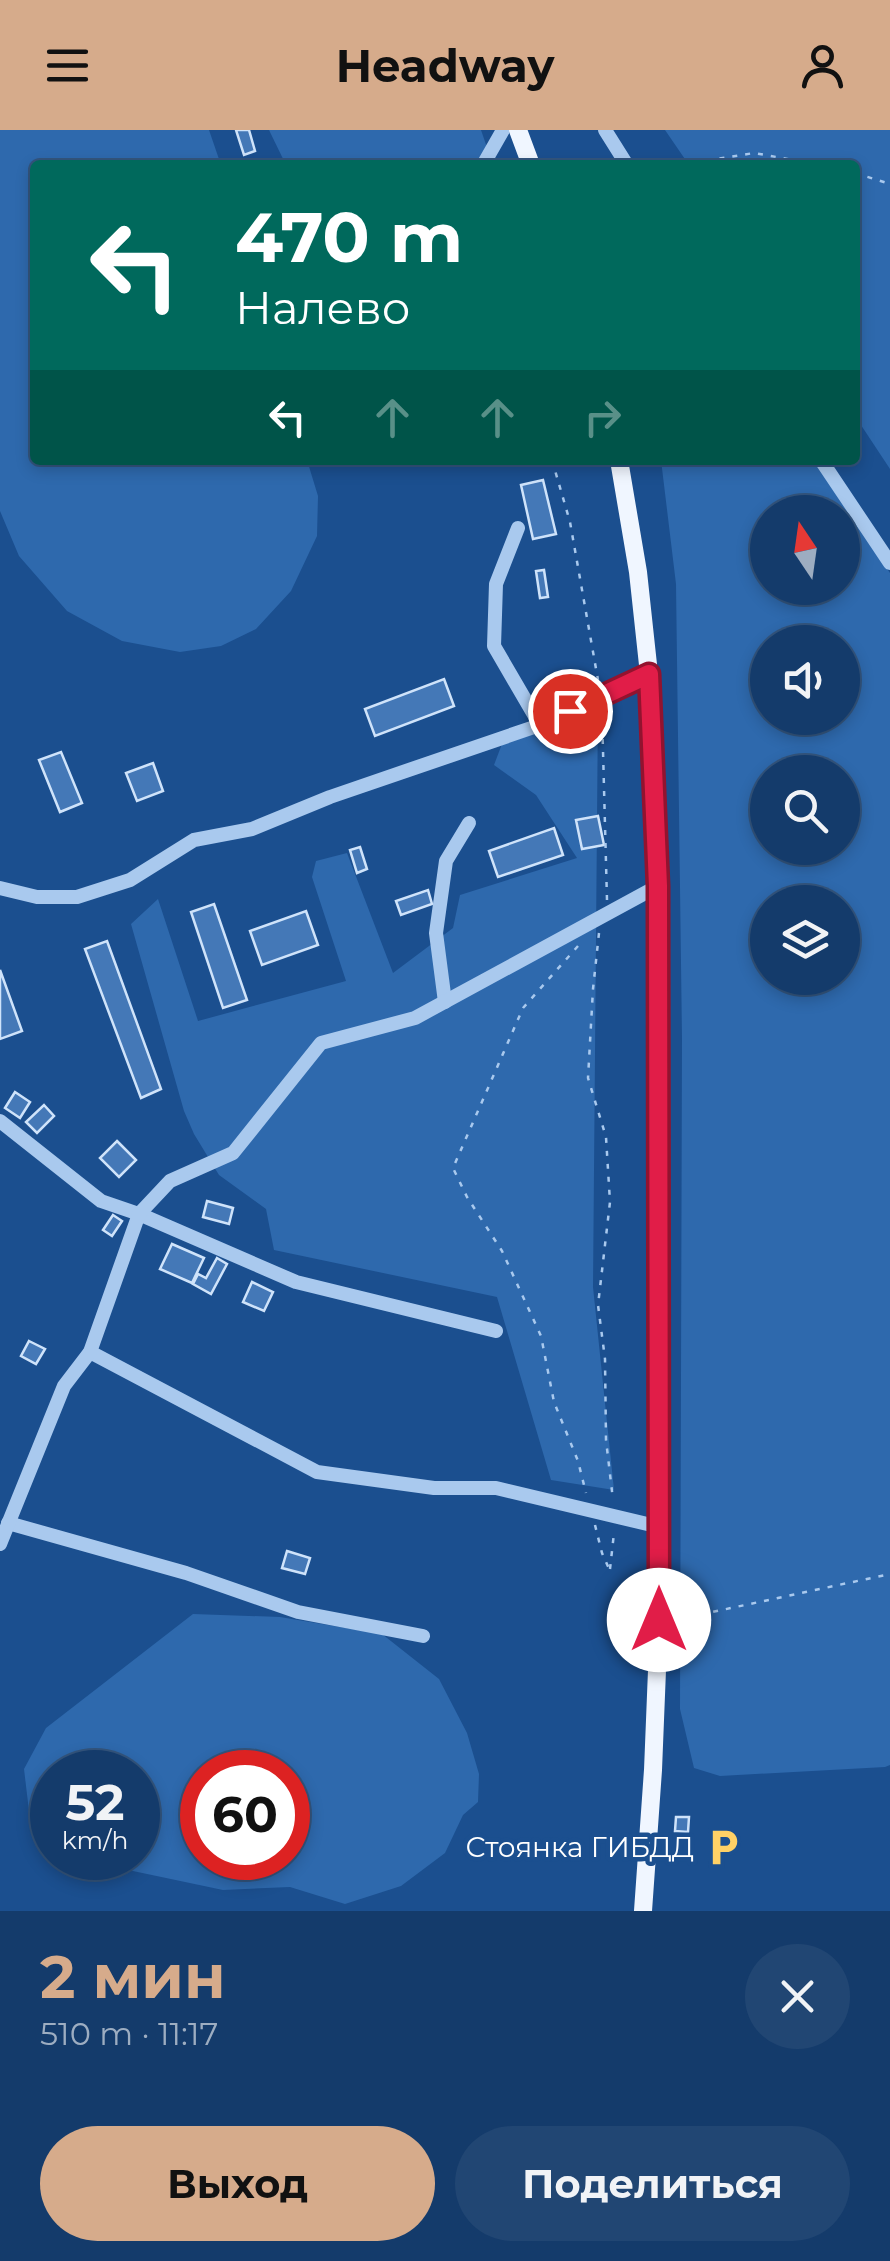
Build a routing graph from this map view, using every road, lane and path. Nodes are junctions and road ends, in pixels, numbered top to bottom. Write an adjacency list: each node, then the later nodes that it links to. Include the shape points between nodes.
1 (503, 130): 4 (street)
2 (518, 130): 5 (main road)
3 (606, 130): 6 (street)
4 (486, 160)
5 (528, 160)
6 (625, 160)
7 (709, 160): 8 (path, via 754,152)
8 (795, 160)
9 (860, 175): 10 (path)
10 (890, 184)
11 (553, 465): 17 (path, via 570,522)
12 (620, 465): 16 (main road)
13 (825, 465): 15 (street)
14 (518, 528): 18 (street, via 496,584 494,646)
15 (890, 564)
16 (649, 674): 17 (street); 20 (main road)
17 (600, 697): 18 (street); 22 (path)
18 (540, 725): 21 (street, via 252,830 194,840 130,880 78,896 37,897)
19 (469, 824): 24 (street, via 446,862 436,933)
20 (658, 886): 22 (street); 32 (main road)
21 (0, 888)
22 (608, 913): 24 (street); 30 (path, via 601,921 588,1078 606,1137 610,1202 598,1305)
23 (588, 935): 29 (path, via 523,1008 453,1168 541,1336 554,1402)
24 (445, 1002): 26 (street, via 415,1018 321,1043 234,1154 170,1181)
25 (0, 1122): 26 (street, via 101,1201)
26 (139, 1214): 27 (street, via 296,1282); 28 (street)
27 (496, 1331)
28 (90, 1352): 29 (street, via 317,1472 434,1488 496,1488); 31 (street, via 64,1386)
29 (591, 1511): 30 (street); 30 (path, via 610,1571)
30 (615, 1517): 32 (street)
31 (8, 1524): 33 (street); 36 (street, via 298,1612)
32 (660, 1527): 35 (main road)
33 (0, 1544)
34 (890, 1574): 35 (path)
35 (659, 1620): 37 (main road)
36 (423, 1636)
37 (643, 1911)

